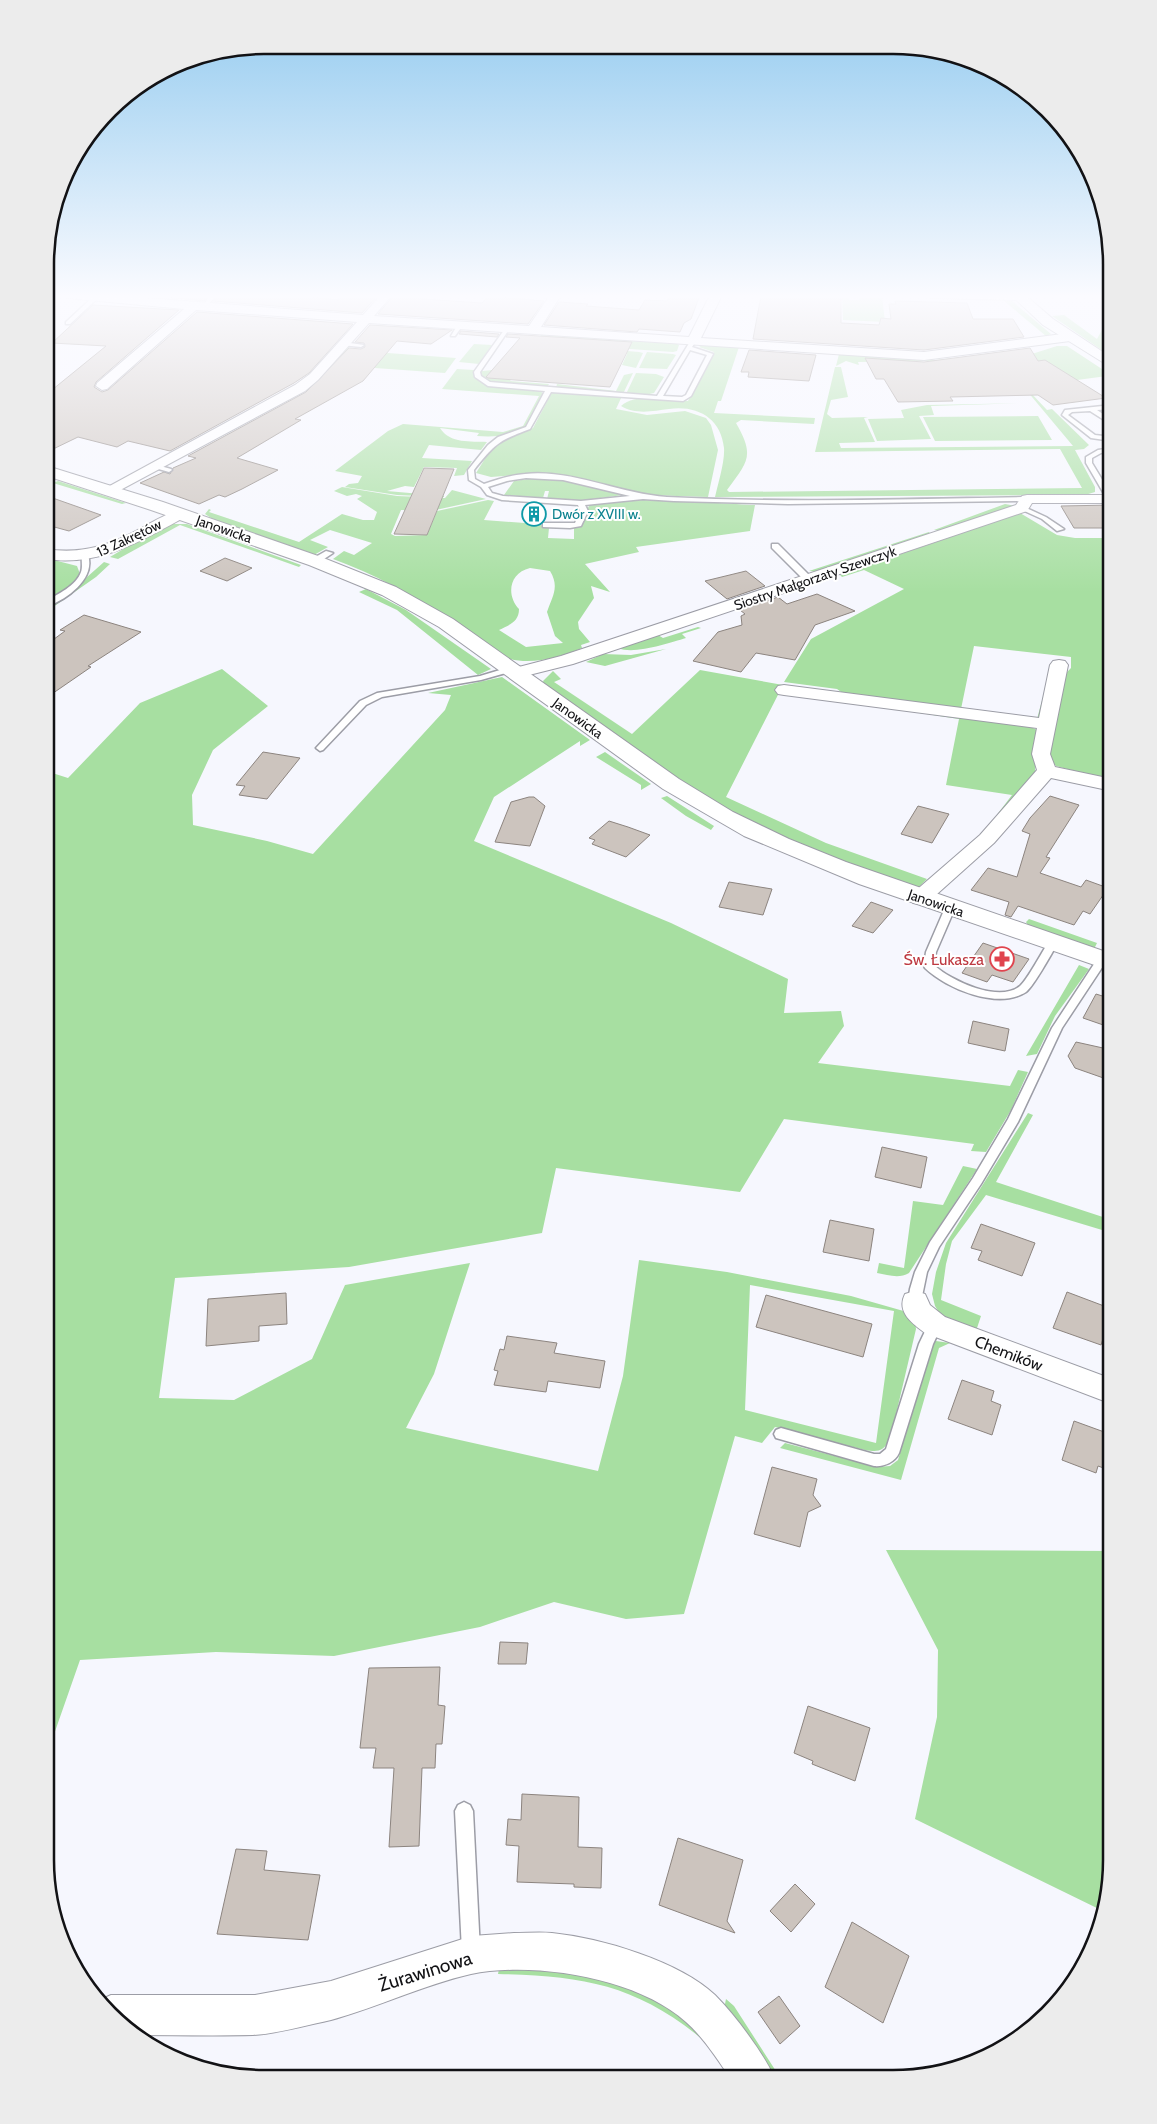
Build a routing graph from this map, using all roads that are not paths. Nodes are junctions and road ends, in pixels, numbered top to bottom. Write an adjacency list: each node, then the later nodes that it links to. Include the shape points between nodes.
1 (290, 394): 15 (street, via 163,468)
2 (548, 394): 13 (lane, via 531,425 494,442 471,470 472,480)
3 (606, 394): 6 (lane)
4 (661, 394): 6 (lane)
5 (689, 394): 6 (lane, via 683,399)
6 (659, 398)
7 (1103, 407): 8 (lane)
8 (1090, 408): 9 (lane); 10 (lane, via 1067,411 1065,415 1092,437)
9 (1103, 417)
10 (1103, 438)
11 (1103, 451): 14 (lane, via 1088,457)
12 (54, 473): 15 (street, Janowicka)
13 (484, 486): 16 (lane, via 514,477 558,476); 18 (lane, via 489,494 502,498)
14 (1103, 486)
15 (111, 491): 20 (street, Janowicka)
16 (641, 497): 18 (lane); 19 (lane)
17 (1103, 499): 19 (street, Siostry Małgorzaty Szewczyk)
18 (581, 503): 21 (lane, via 584,511 578,524)
19 (1024, 504): 22 (lane); 26 (street, Siostry Małgorzaty Szewczyk)
20 (180, 514): 25 (street, 13 Zakrętów, via 107,551); 29 (street, Janowicka, via 322,557 406,600)
21 (546, 525)
22 (1060, 530)
23 (776, 546): 26 (lane)
24 (54, 556): 25 (street, 13 Zakrętów)
25 (85, 557): 27 (lane, via 87,565 82,578)
26 (809, 580): 29 (street, Siostry Małgorzaty Szewczyk, via 567,660)
27 (54, 599)
28 (1059, 665): 31 (street)
29 (513, 671): 32 (lane, via 380,695 363,703); 35 (street, Janowicka, via 723,817 790,850)
30 (784, 690): 31 (street)
31 (1046, 724): 33 (street, via 1041,754)
32 (320, 748)
33 (1047, 771): 34 (street); 35 (street, via 986,840)
34 (1103, 783)
35 (920, 898): 36 (street, Janowicka)
36 (950, 908): 37 (street, Janowicka); 37 (lane, via 931,952 929,966 960,986 992,995 1017,994)
37 (1053, 943): 38 (street, Janowicka)
38 (1103, 960)
39 (1103, 966): 40 (lane, via 1057,1028 1014,1119 934,1245 921,1272)
40 (915, 1302): 41 (street, Chemików, via 917,1311)
41 (935, 1325): 42 (street, Chemików); 43 (lane, via 892,1453 882,1461)
42 (1103, 1389)
43 (781, 1434)
44 (464, 1811): 45 (lane)
45 (472, 1955): 46 (street, Żurawinowa, via 330,2000 255,2015); 47 (street, Żurawinowa, via 552,1952 602,1961 637,1972 700,2008)
46 (122, 2015)
47 (749, 2070)

